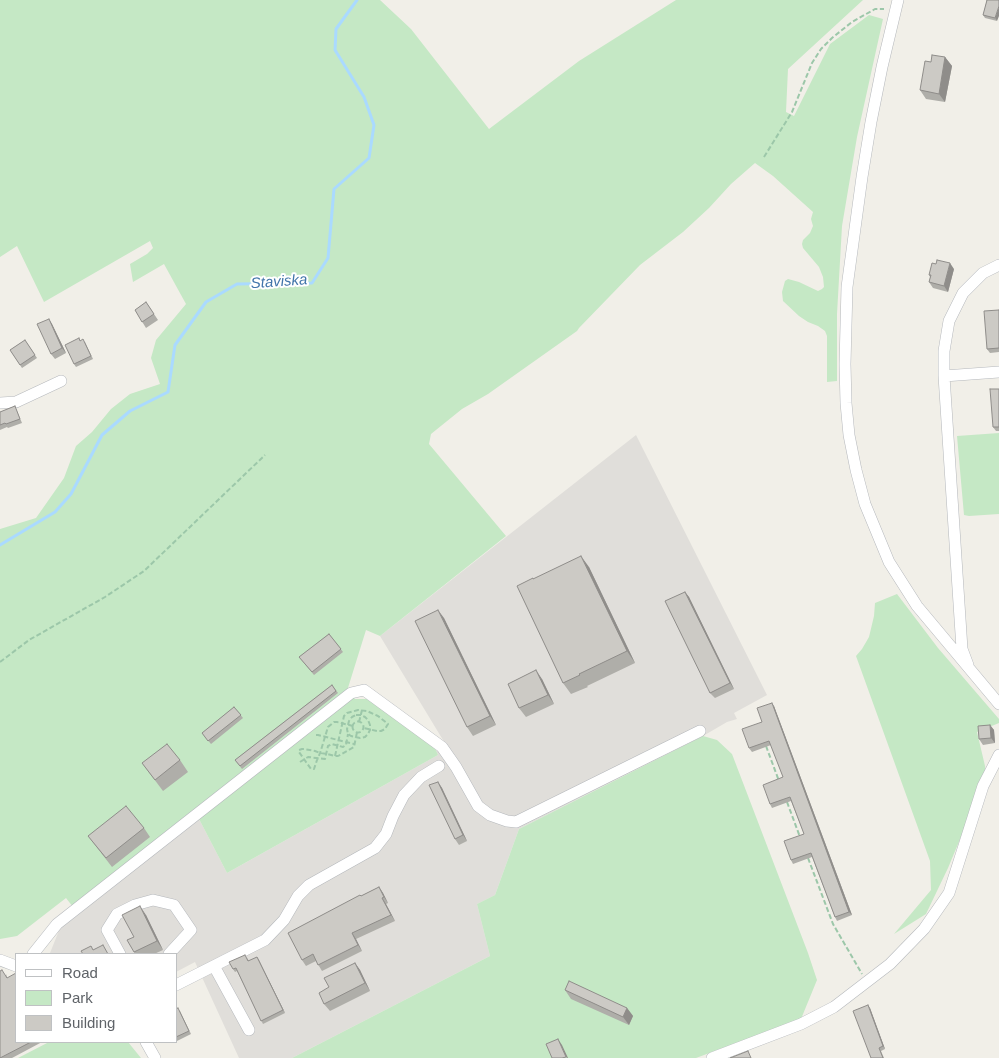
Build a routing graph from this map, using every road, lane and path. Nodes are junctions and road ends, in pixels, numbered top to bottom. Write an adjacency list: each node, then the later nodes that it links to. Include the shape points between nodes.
1 (897, 6): 2 (path, via 875,9 852,22 821,49 792,112); 10 (street, via 869,132 847,286 845,364 849,436 865,504 890,562 917,606)
2 (764, 157)
3 (999, 265): 5 (street, via 983,273 963,293 949,321)
4 (999, 372): 5 (street)
5 (944, 376): 10 (street, via 962,649)
6 (61, 381): 7 (street, via 16,402)
7 (0, 403)
8 (265, 455): 9 (path, via 144,571 29,640)
9 (0, 662)
10 (970, 672): 11 (street)
11 (999, 704)
12 (362, 710): 13 (path); 15 (path, via 345,714); 19 (path, via 388,724 381,731)
13 (361, 715): 14 (path); 16 (path, via 352,717); 19 (path, via 368,720)
14 (359, 722): 17 (path); 18 (path)
15 (343, 723): 16 (path); 24 (path, via 331,724); 26 (path)
16 (348, 725): 17 (path); 22 (path)
17 (353, 726): 21 (path)
18 (364, 728): 19 (path); 21 (path)
19 (370, 730): 25 (path, via 365,737)
20 (700, 731): 45 (street, via 516,822 490,814 478,806 442,747 364,690 350,693 57,924)
21 (357, 732): 25 (path)
22 (348, 734): 25 (path); 27 (path)
23 (315, 736): 24 (path)
24 (325, 736): 26 (path); 33 (path)
25 (356, 738): 30 (path)
26 (339, 740): 27 (path); 31 (path)
27 (346, 742): 30 (path); 31 (path, via 346,745)
28 (765, 743): 41 (path)
29 (304, 744): 32 (path)
30 (354, 744): 35 (path, via 351,749)
31 (338, 746): 34 (path, via 330,744); 35 (path)
32 (302, 748): 33 (path); 38 (path, via 299,751)
33 (320, 753): 34 (path); 37 (path)
34 (326, 754): 35 (path); 37 (path, via 324,759)
35 (335, 756)
36 (999, 756): 51 (street, via 983,786 949,893 924,928 890,964)
37 (318, 758): 38 (path, via 308,756); 38 (path, via 313,770)
38 (304, 759): 39 (path)
39 (300, 762)
40 (439, 766): 50 (street, via 404,795 386,834 375,848 308,885 284,920 265,940)
41 (781, 786)
42 (784, 795): 43 (path)
43 (800, 838)
44 (807, 855): 51 (path, via 833,924)
45 (34, 953)
46 (119, 953): 47 (street, via 107,930 117,914 152,900 174,905 191,930)
47 (170, 953)
48 (0, 960): 49 (street)
49 (15, 966)
50 (214, 966): 52 (street); 53 (street)
51 (867, 982): 56 (street, via 826,1012)
52 (178, 984)
53 (249, 1030)
54 (147, 1043): 55 (street)
55 (155, 1058)
56 (712, 1058)

